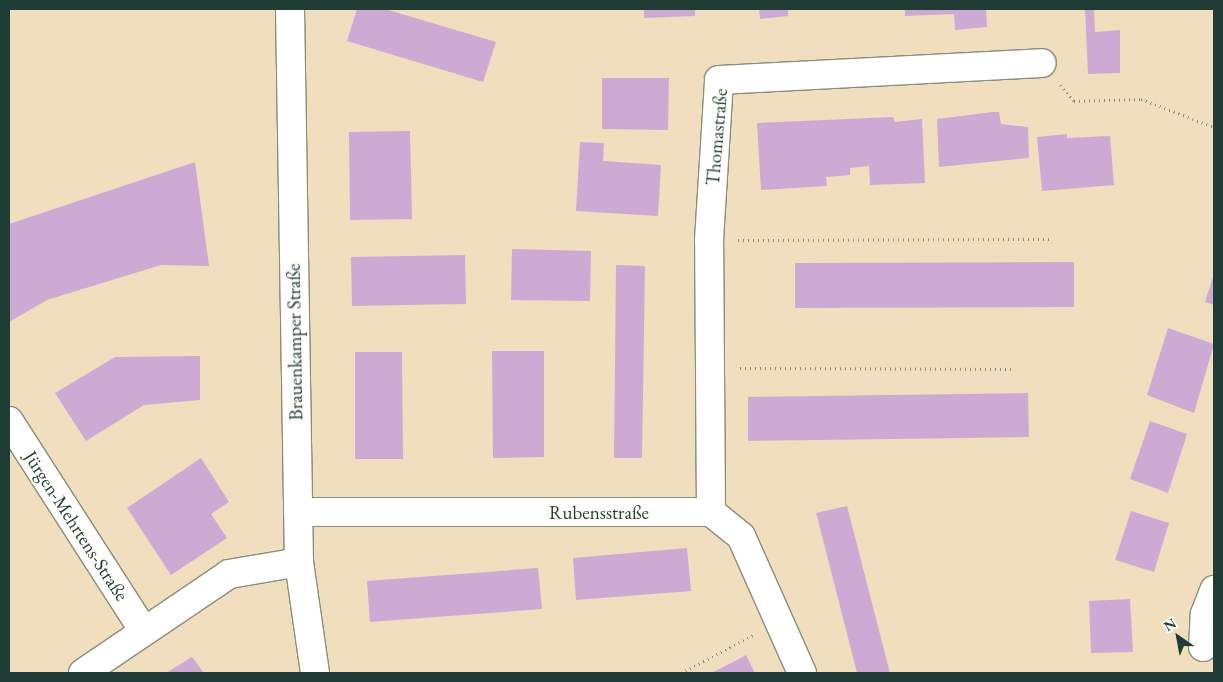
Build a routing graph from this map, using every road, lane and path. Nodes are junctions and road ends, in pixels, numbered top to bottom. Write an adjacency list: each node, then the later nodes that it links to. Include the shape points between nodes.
1 (290, 9): 9 (street, Brauenkamper Straße)
2 (1042, 63): 3 (path, via 1074,101 1141,99); 5 (street, Thomastraße, via 719,80)
3 (1214, 127)
4 (1050, 239): 5 (path)
5 (709, 240): 6 (street, Thomastraße)
6 (710, 368): 7 (path); 10 (street, Thomastraße)
7 (1014, 369)
8 (9, 421): 14 (street, Jürgen-Mehrtens-Straße)
9 (298, 512): 10 (street, Rubensstraße); 11 (street, Brauenkamper Straße)
10 (711, 512): 13 (street, via 741,536)
11 (299, 562): 14 (street, via 229,574); 17 (street, Brauenkamper Straße)
12 (1214, 590): 15 (street, via 1205,614)
13 (778, 622): 18 (path); 19 (street)
14 (143, 630): 16 (street)
15 (1203, 647)
16 (83, 673)
17 (315, 673)
18 (681, 673)
19 (802, 673)

